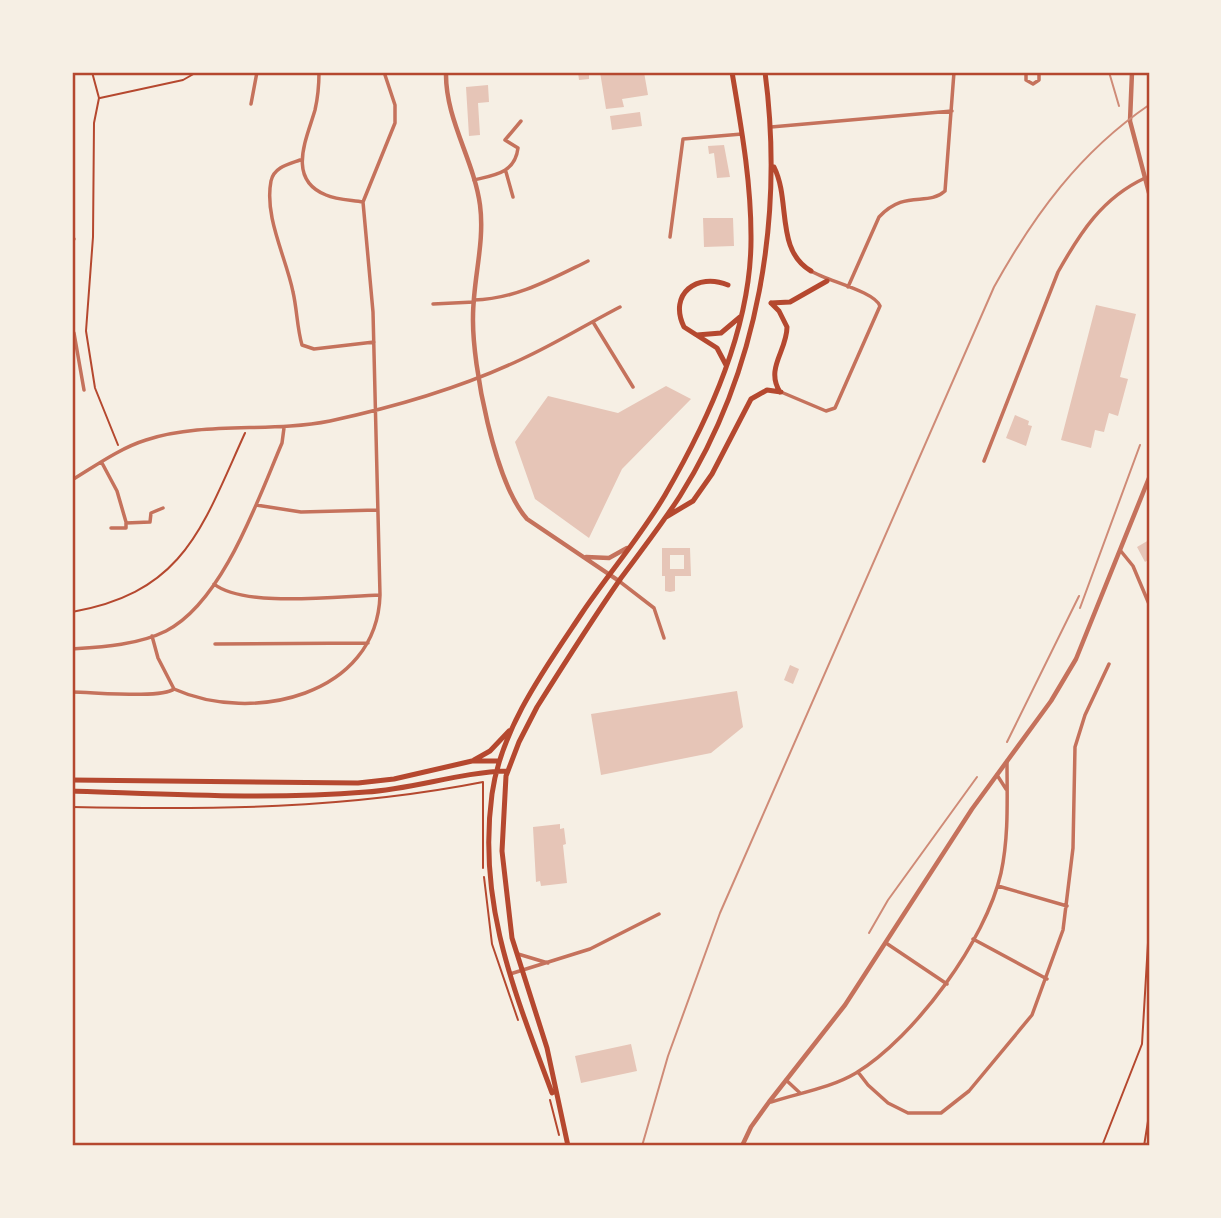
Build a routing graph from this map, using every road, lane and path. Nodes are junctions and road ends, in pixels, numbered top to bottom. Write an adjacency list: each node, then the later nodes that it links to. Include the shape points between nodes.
1 (92, 72): 13 (path)
2 (257, 72): 14 (street)
3 (319, 72): 19 (street, via 315,108)
4 (384, 72): 26 (street, via 396,123)
5 (446, 72): 23 (street, via 449,101)
6 (732, 72): 18 (main road)
7 (765, 72): 17 (main road)
8 (954, 72): 15 (street)
9 (1026, 72): 10 (street, via 1032,85 1040,80)
10 (1039, 72)
11 (1132, 72): 22 (street, via 1130,121)
12 (196, 73): 13 (path, via 183,80)
13 (99, 98): 49 (path, via 94,124 86,331 95,388)
14 (251, 104)
15 (952, 111): 17 (street); 32 (street, via 945,191 902,199 888,208 879,217)
16 (521, 121): 21 (street, via 505,140 518,148)
17 (771, 127): 20 (main road)
18 (742, 134): 27 (street, via 683,139); 36 (main road, via 751,237)
19 (300, 160): 26 (street, via 308,182 326,196); 40 (street, via 276,171 271,180 274,216 302,345 314,349)
20 (772, 165): 29 (main road, via 781,186 789,247 798,262); 57 (main road, via 768,233 746,348 711,438)
21 (506, 172): 23 (street); 25 (street)
22 (1145, 178): 24 (street); 50 (street, via 1100,208 1068,253)
23 (474, 180): 33 (street, via 482,225)
24 (1149, 193)
25 (513, 197)
26 (363, 202): 40 (street)
27 (670, 237)
28 (588, 261): 33 (street, via 525,291)
29 (811, 271): 30 (street)
30 (827, 281): 32 (street); 45 (main road, via 790,302 771,303 787,327 774,367)
31 (728, 285): 39 (main road, via 710,279 686,289 678,309)
32 (848, 287): 45 (street, via 877,300 880,306 840,401 826,411)
33 (474, 301): 34 (street); 42 (street, via 474,341)
34 (433, 304)
35 (620, 307): 37 (street)
36 (740, 317): 39 (main road, via 715,335); 41 (main road)
37 (593, 321): 42 (street); 43 (street)
38 (72, 333): 44 (street)
39 (690, 334): 41 (main road, via 717,348)
40 (374, 342): 46 (street)
41 (726, 365): 60 (main road, via 664,496)
42 (481, 378): 46 (street); 62 (street, via 500,471 515,506)
43 (633, 387)
44 (84, 390)
45 (781, 392): 57 (main road, via 767,390 751,399 703,488 684,509)
46 (375, 411): 47 (street); 56 (street)
47 (285, 428): 48 (street); 54 (street)
48 (247, 429): 49 (street, via 184,431); 68 (path, via 207,515 168,572 129,597)
49 (121, 451): 51 (street)
50 (984, 461)
51 (102, 463): 53 (street); 58 (street)
52 (1149, 478): 61 (street)
53 (72, 480)
54 (256, 505): 56 (street, via 301,512); 65 (street)
55 (163, 508): 58 (street, via 150,513 150,522)
56 (377, 510): 66 (street)
57 (664, 518): 64 (main road)
58 (126, 523): 59 (street, via 126,528)
59 (111, 528)
60 (627, 548): 62 (street, via 609,558); 63 (main road)
61 (1120, 551): 67 (street, via 1133,566); 78 (street, via 1076,659 1051,701)
62 (582, 556): 63 (street)
63 (609, 573): 64 (street); 77 (main road)
64 (619, 581): 70 (street, via 654,608); 82 (main road, via 537,707)
65 (214, 583): 66 (street, via 225,593 256,598); 69 (street, via 188,615)
66 (380, 595): 71 (street)
67 (1149, 604)
68 (72, 612)
69 (152, 636): 73 (street); 75 (street)
70 (664, 638)
71 (368, 643): 72 (street); 75 (street, via 342,675 307,693 229,702)
72 (215, 644)
73 (72, 649)
74 (1109, 664): 90 (street, via 1075,747 1073,848)
75 (174, 689): 76 (street, via 150,695)
76 (72, 692)
77 (514, 726): 79 (main road, via 490,751); 80 (main road)
78 (1007, 758): 83 (street); 86 (street)
79 (472, 761): 80 (main road); 84 (main road, via 358,783)
80 (499, 761): 81 (main road); 82 (main road)
81 (496, 771): 82 (main road); 85 (main road, via 386,791 334,794); 98 (main road, via 488,849 499,942)
82 (508, 771): 95 (main road, via 502,851)
83 (997, 775): 86 (street); 94 (street)
84 (72, 780)
85 (72, 791)
86 (1007, 791): 89 (street, via 1006,837)
87 (72, 807): 88 (path)
88 (221, 810)
89 (997, 885): 90 (street); 93 (street)
90 (1066, 906): 99 (street)
91 (659, 914): 96 (street, via 590,949)
92 (1149, 926): 109 (path, via 1142,1044)
93 (972, 939): 99 (street); 100 (street)
94 (886, 943): 100 (street); 102 (street, via 824,1035)
95 (516, 953): 96 (street); 97 (main road)
96 (550, 963): 97 (street)
97 (523, 971): 98 (street); 105 (main road, via 547,1048)
98 (508, 975): 105 (main road)
99 (1047, 979): 101 (street, via 1022,1031 950,1109 908,1113 878,1094)
100 (947, 984): 101 (street, via 903,1033)
101 (858, 1072): 103 (street)
102 (786, 1080): 103 (street); 104 (street)
103 (800, 1093): 104 (street)
104 (769, 1102): 108 (street)
105 (558, 1109): 107 (main road)
106 (1149, 1115): 110 (path)
107 (568, 1146)
108 (742, 1146)
109 (1102, 1146)
110 (1144, 1146)

